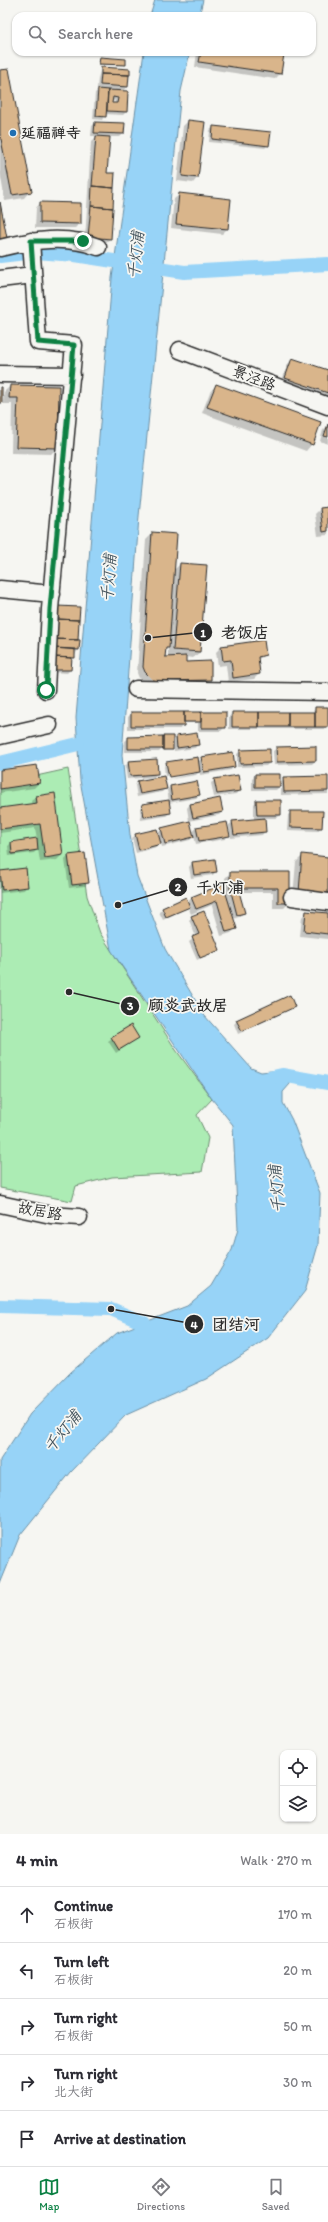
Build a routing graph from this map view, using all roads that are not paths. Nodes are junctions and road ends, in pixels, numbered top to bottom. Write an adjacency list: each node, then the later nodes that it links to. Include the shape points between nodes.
1 (31, 241): 2 (street, via 83,241); 3 (street); 4 (street)
2 (98, 247)
3 (0, 248)
4 (33, 275): 5 (street); 8 (street, via 38,342 74,345)
5 (0, 279)
6 (180, 350): 9 (street, 景泾路)
7 (0, 374): 8 (street)
8 (72, 375): 11 (street)
9 (328, 406)
10 (0, 589): 11 (street)
11 (52, 594): 13 (street)
12 (136, 689): 14 (street)
13 (46, 690)
14 (328, 692)
15 (49, 725): 16 (street)
16 (0, 736)
17 (292, 897): 18 (street)
18 (328, 902)
19 (0, 1204): 20 (street, 故居路, via 51,1215)
20 (79, 1217)

